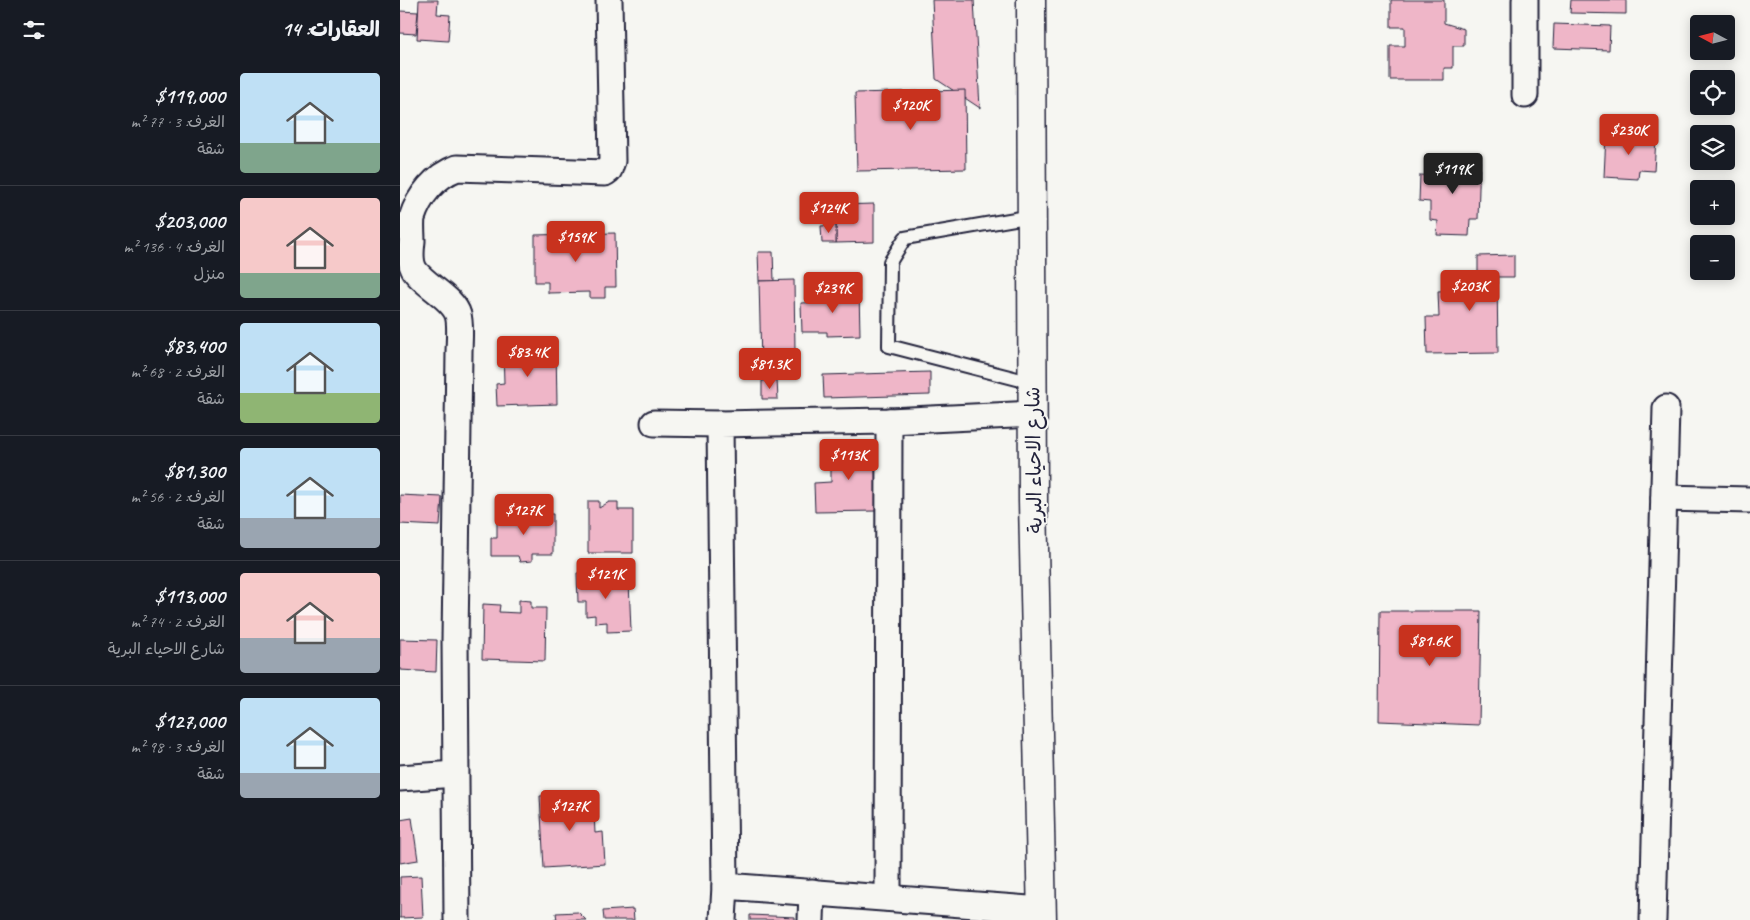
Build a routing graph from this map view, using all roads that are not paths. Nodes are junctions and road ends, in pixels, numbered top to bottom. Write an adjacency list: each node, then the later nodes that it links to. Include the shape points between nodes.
1 (609, 0): 14 (street, via 612,162 608,170 604,173 457,168 445,172 435,181 422,196 412,219 410,255 414,270 450,302 458,314)
2 (1031, 0): 5 (main road, شارع الاحياء البرية)
3 (1525, 0): 4 (street)
4 (1525, 95)
5 (1032, 216): 6 (main road, شارع الاحياء البرية); 6 (lane, via 905,238 890,262 889,346)
6 (1033, 383): 8 (main road, شارع الاحياء البرية)
7 (1666, 408): 12 (street)
8 (1033, 414): 9 (street); 19 (main road, شارع الاحياء البرية)
9 (889, 421): 11 (street); 18 (street)
10 (654, 423): 11 (street)
11 (720, 424): 16 (street)
12 (1664, 498): 13 (street); 23 (street)
13 (1750, 500)
14 (455, 774): 15 (street); 20 (street)
15 (400, 778)
16 (725, 886): 17 (street); 21 (street)
17 (812, 892): 18 (street); 22 (street)
18 (888, 898): 19 (street)
19 (1042, 915)
20 (457, 920)
21 (723, 920)
22 (811, 920)
23 (1653, 920)

